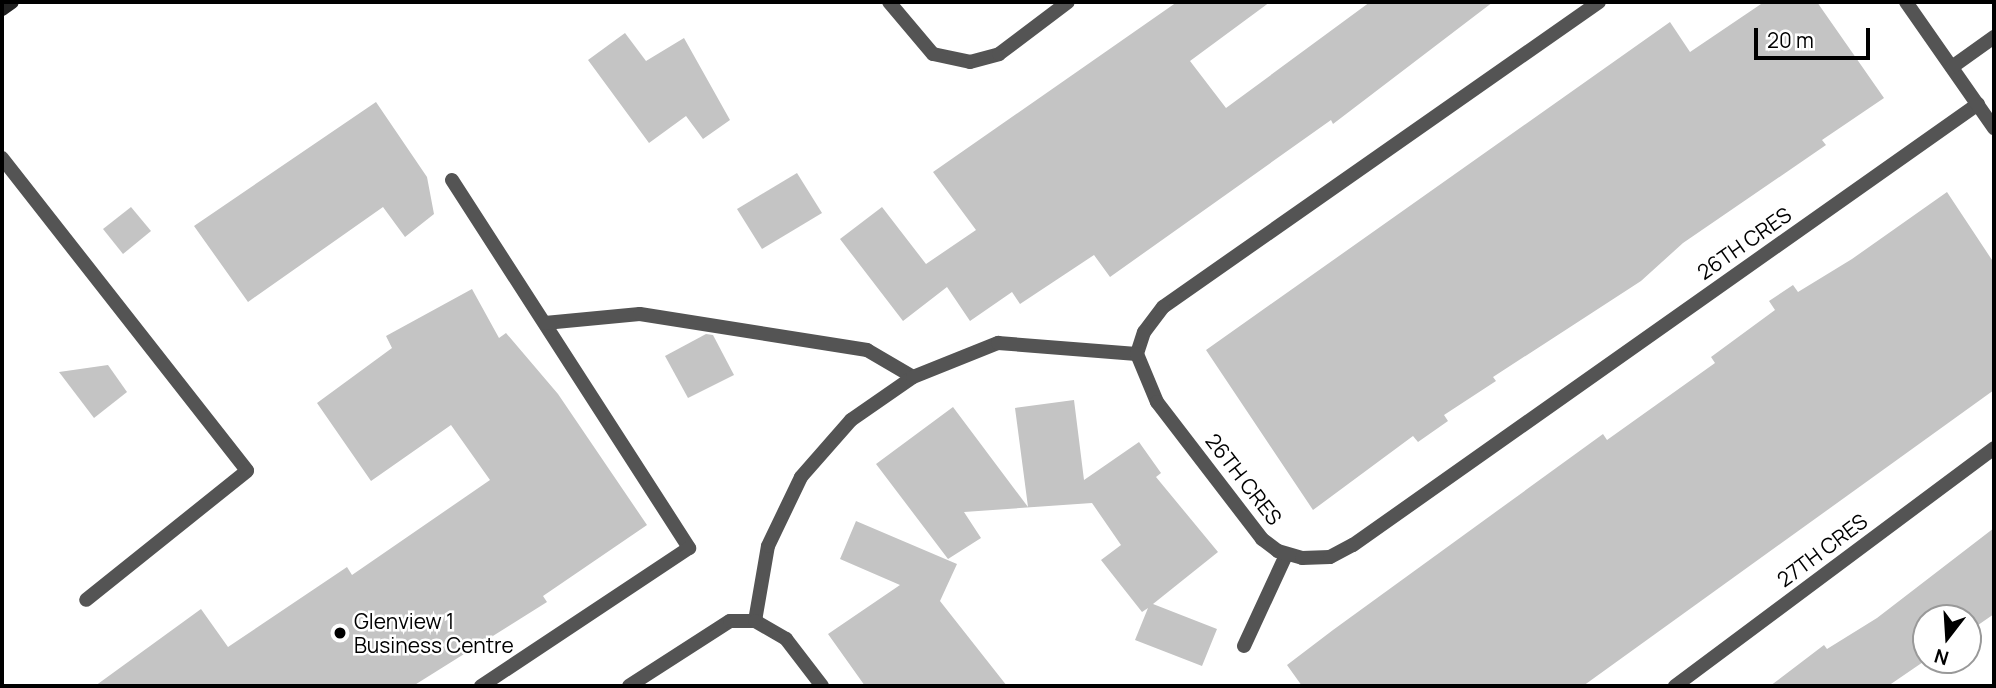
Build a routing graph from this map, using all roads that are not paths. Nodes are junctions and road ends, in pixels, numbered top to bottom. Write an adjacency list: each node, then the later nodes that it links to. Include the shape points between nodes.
1 (12, 2): 6 (street)
2 (889, 2): 3 (street, via 933,54 970,62 999,54)
3 (1068, 2)
4 (1599, 2): 14 (street, via 1163,307 1144,332)
5 (1906, 2): 8 (street)
6 (2, 9)
7 (1994, 37): 8 (street)
8 (1952, 67): 9 (street)
9 (1978, 104): 10 (street); 17 (street, 26TH CRES, via 1353,545 1330,557)
10 (1994, 128)
11 (2, 158): 18 (street, via 247,471)
12 (452, 180): 13 (street)
13 (545, 323): 15 (street, via 639,314 867,350); 21 (street, via 689,548)
14 (1138, 354): 15 (street, via 998,343); 17 (street, 26TH CRES, via 1157,402 1262,540)
15 (913, 377): 19 (street, via 851,420 801,477 768,546)
16 (1994, 447): 24 (street, 27TH CRES)
17 (1286, 555): 20 (street)
18 (86, 600)
19 (755, 621): 22 (street, via 730,621); 23 (street, via 786,639)
20 (1244, 646)
21 (481, 686)
22 (629, 686)
23 (822, 686)
24 (1675, 686)

